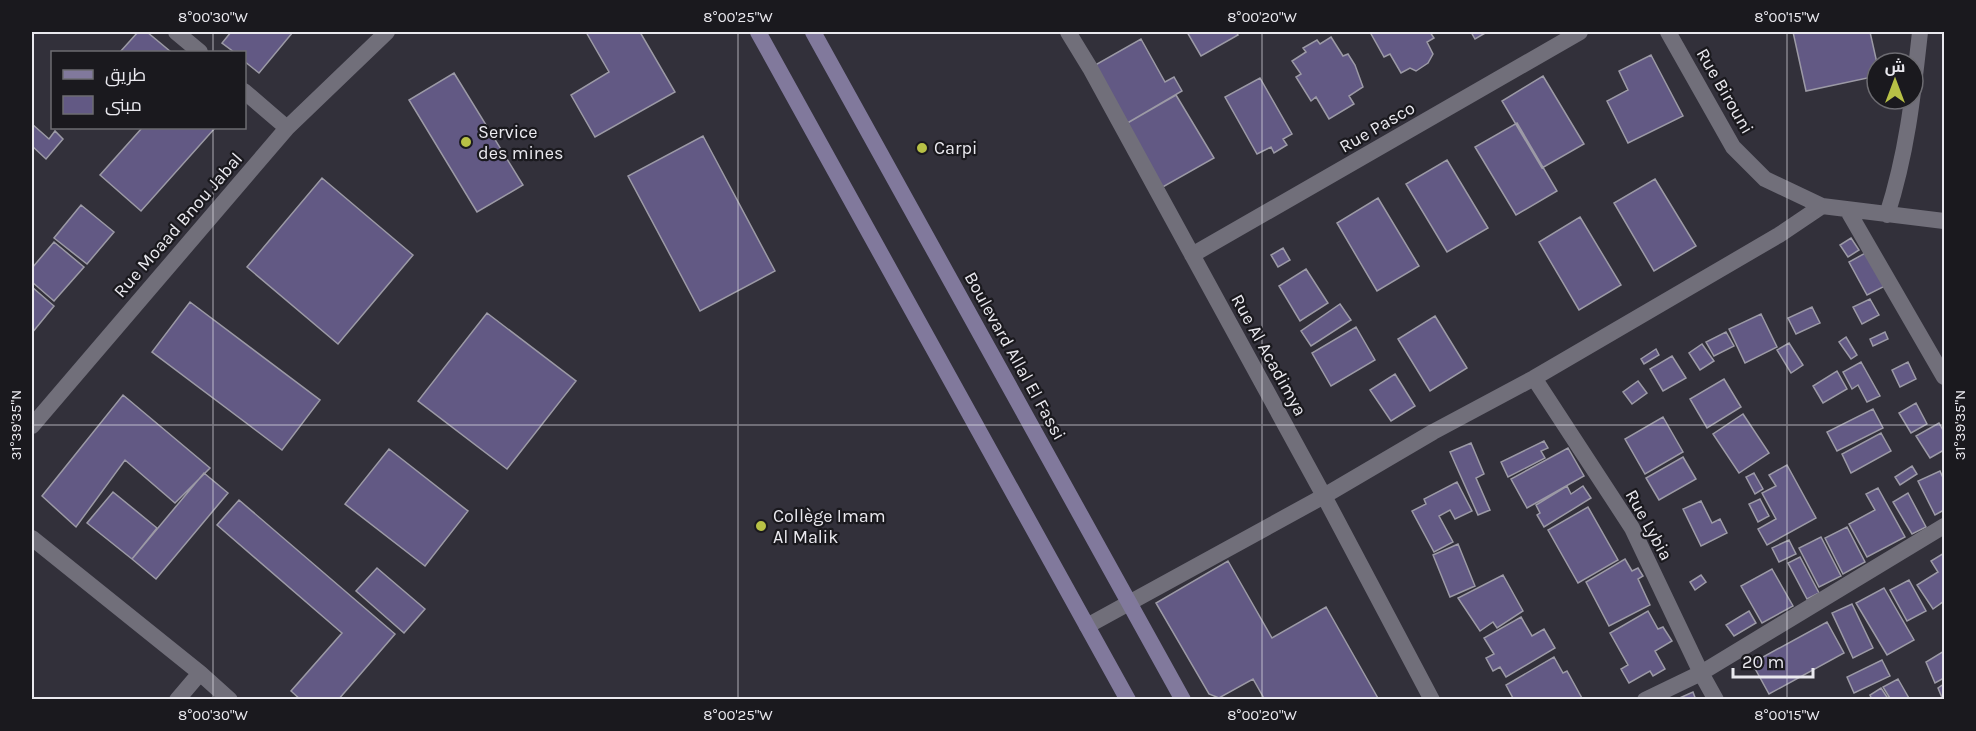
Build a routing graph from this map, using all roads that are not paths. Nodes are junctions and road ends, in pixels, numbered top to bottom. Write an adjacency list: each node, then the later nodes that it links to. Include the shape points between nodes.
1 (176, 32): 9 (street)
2 (387, 32): 11 (street, Rue Moaad Bnou Jabal)
3 (758, 32): 24 (main road)
4 (813, 32): 23 (main road, Boulevard Allal El Fassi)
5 (1068, 32): 16 (street, Rue Al Acadimya)
6 (1580, 32): 16 (street, Rue Pasco)
7 (1668, 32): 12 (street, Rue Birouni, via 1733,147 1765,179)
8 (1920, 32): 14 (street, via 1906,141)
9 (199, 51)
10 (246, 93): 11 (street)
11 (287, 128): 19 (street, Rue Moaad Bnou Jabal)
12 (1822, 206): 13 (street, Rue Birouni); 18 (street)
13 (1848, 211): 14 (street, Rue Birouni); 17 (street)
14 (1887, 214): 15 (street, Rue Birouni)
15 (1944, 221)
16 (1192, 255): 20 (street, Rue Al Acadimya)
17 (1944, 377)
18 (1534, 378): 20 (street); 26 (street, Rue Lybia, via 1632,528)
19 (32, 426)
20 (1324, 496): 23 (street); 31 (street, Rue Al Acadimya)
21 (1944, 526): 26 (street)
22 (32, 538): 25 (street)
23 (1130, 603): 24 (street); 30 (main road, Boulevard Allal El Fassi)
24 (1087, 626): 29 (main road)
25 (200, 673): 27 (street); 28 (street)
26 (1701, 673): 32 (street); 33 (street, Rue Lybia)
27 (177, 699)
28 (230, 699)
29 (1128, 699)
30 (1184, 699)
31 (1432, 699)
32 (1645, 699)
33 (1716, 699)

